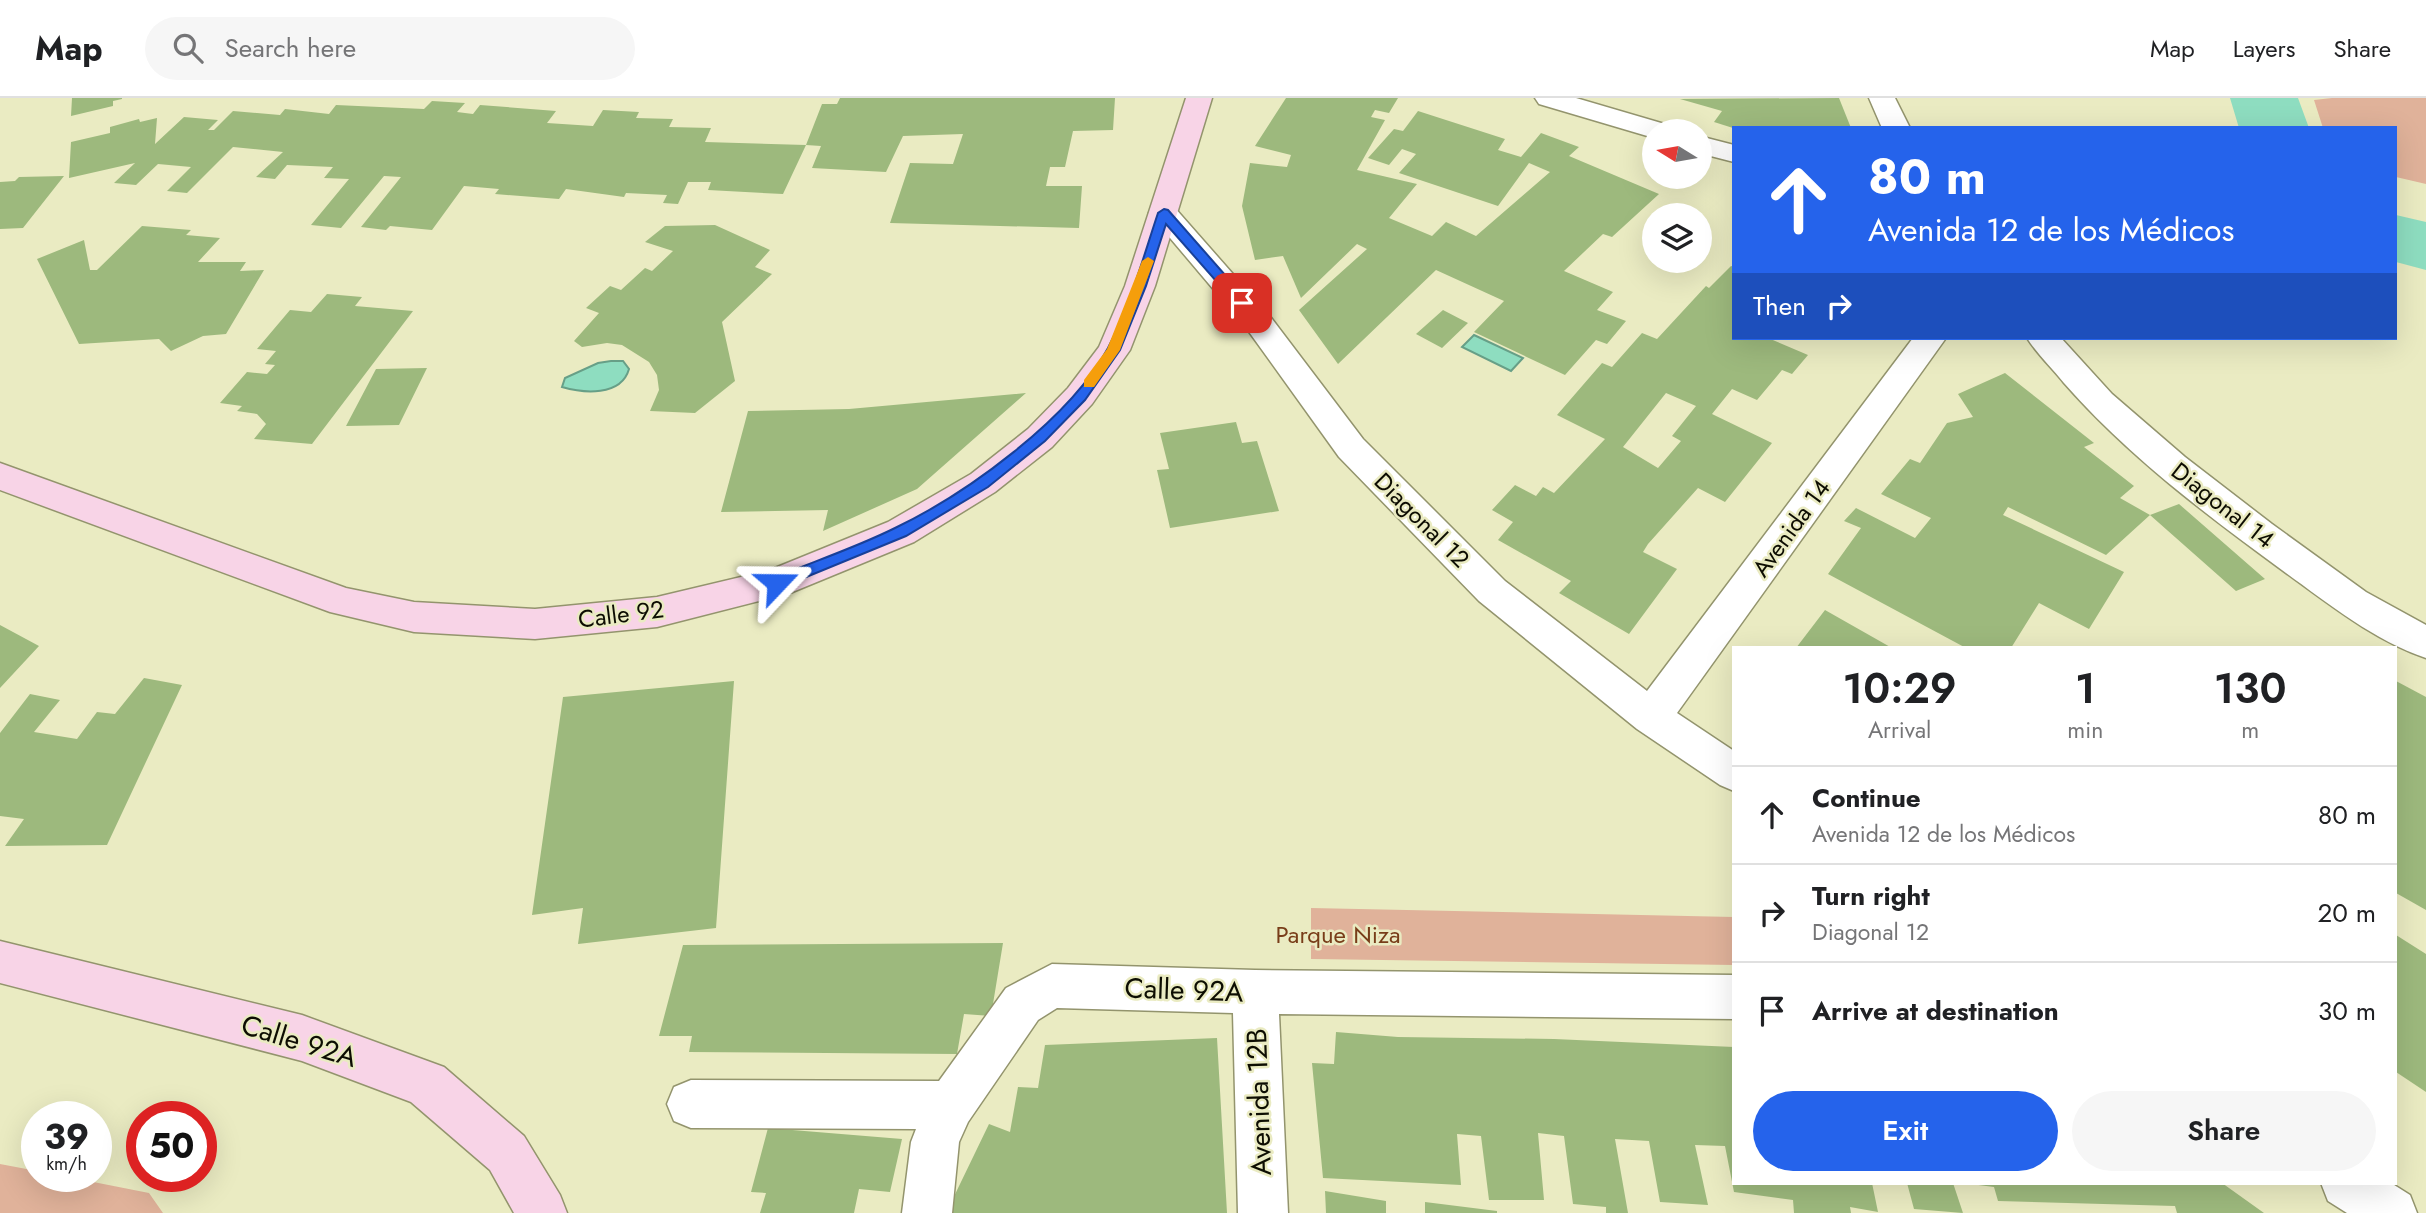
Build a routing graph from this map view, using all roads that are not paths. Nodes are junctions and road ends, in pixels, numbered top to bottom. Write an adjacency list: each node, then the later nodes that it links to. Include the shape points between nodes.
1 (1199, 98): 8 (main road, Calle 92)
2 (1548, 98): 4 (street)
3 (1882, 98): 5 (street)
4 (1642, 126)
5 (1895, 126)
6 (1712, 148): 7 (street)
7 (1732, 153)
8 (1164, 213): 11 (main road, Calle 92, via 1114,350 1080,396 1040,438 983,483 901,532 777,583 657,612 535,624 414,617 344,603); 13 (street, Diagonal 12, via 1258,322 1360,457 1492,590)
9 (1929, 340): 13 (street, Avenida 14)
10 (2045, 340): 12 (street, Diagonal 14, via 2100,402 2259,534 2353,602)
11 (0, 475)
12 (2426, 643)
13 (1651, 718): 14 (street, Diagonal 12)
14 (1732, 772)
15 (0, 962): 21 (main road, Calle 92A, via 302,1038 427,1084 507,1153)
16 (1255, 992): 17 (street, Calle 92A); 19 (street, Calle 92A, via 1052,986 1022,1004); 23 (street, Avenida 12B)
17 (1732, 997)
18 (691, 1104): 19 (street)
19 (951, 1105): 22 (street, Calle 92A, via 935,1142)
20 (2349, 1185): 24 (street)
21 (542, 1213)
22 (927, 1213)
23 (1263, 1213)
24 (2392, 1213)

